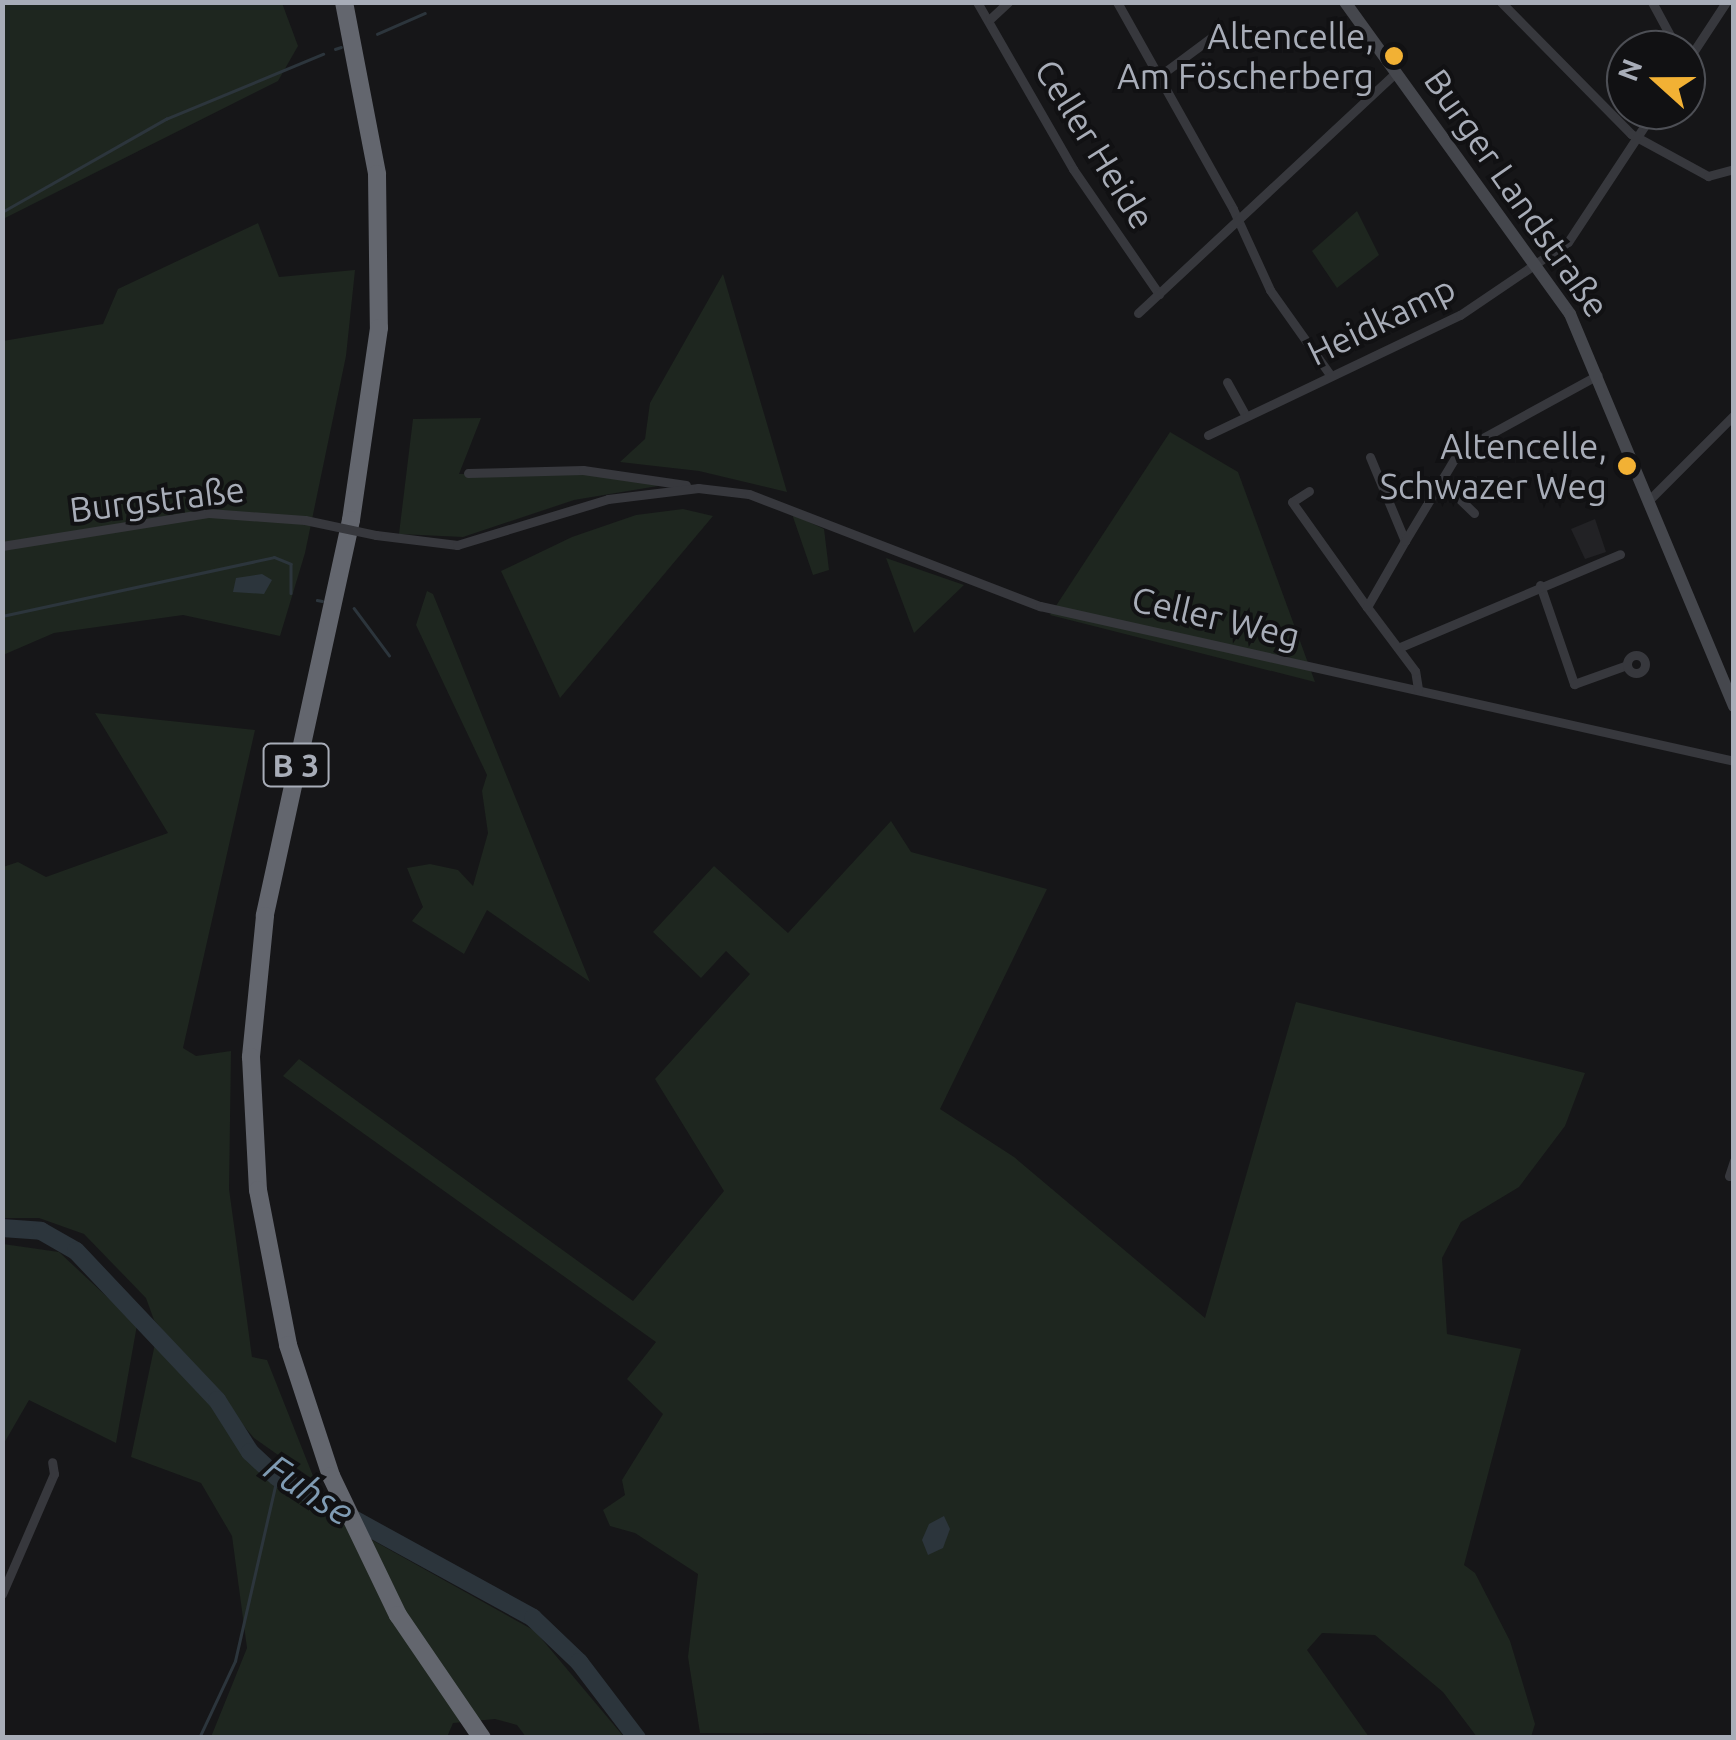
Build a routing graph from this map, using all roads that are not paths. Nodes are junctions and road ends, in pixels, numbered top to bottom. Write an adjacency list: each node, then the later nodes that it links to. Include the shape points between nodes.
1 (344, 2): 50 (highway, B 3, via 377,174 375,378 351,520 264,916 251,1057 258,1190 288,1345 315,1432 371,1565)
2 (977, 2): 9 (street, Celler Heide)
3 (1008, 2): 9 (street)
4 (1117, 2): 14 (street)
5 (1501, 2): 16 (street)
6 (1652, 2): 10 (street)
7 (1726, 2): 11 (street)
8 (1353, 5): 13 (street, Burger Landstraße)
9 (990, 19): 20 (street, Celler Heide, via 1073,169)
10 (1667, 30)
11 (1706, 32)
12 (1216, 34): 14 (street)
13 (1396, 72): 18 (street); 19 (street, Burger Landstraße)
14 (1158, 76): 18 (street)
15 (1642, 130): 16 (street, Heidkamp)
16 (1637, 137): 17 (street, via 1708,176); 19 (street, Heidkamp, via 1568,242)
17 (1734, 169)
18 (1236, 221): 20 (street); 23 (street, via 1270,290)
19 (1535, 266): 22 (street, Burger Landstraße, via 1570,314); 23 (street, Heidkamp, via 1460,315)
20 (1159, 294): 21 (street)
21 (1138, 313)
22 (1598, 375): 30 (street, via 1459,451); 33 (street, Burger Landstraße)
23 (1331, 376): 26 (street, Heidkamp)
24 (1227, 382): 26 (street)
25 (1734, 415): 33 (street)
26 (1246, 416): 27 (street, Heidkamp)
27 (1208, 434)
28 (1370, 457): 36 (street)
29 (468, 473): 31 (street, Celler Weg, via 583,470)
30 (1441, 481): 34 (street); 36 (street)
31 (698, 488): 35 (street, Celler Weg, via 579,506 475,543 434,546); 43 (street, Celler Weg, via 777,502 1040,606)
32 (1309, 491): 40 (street, via 1292,502)
33 (1650, 499): 44 (street, Burger Landstraße)
34 (1474, 513)
35 (376, 535): 37 (street, Burgstraße, bridge, via 305,520 209,514)
36 (1405, 541): 40 (street)
37 (2, 546)
38 (1620, 554): 39 (street)
39 (1540, 585): 41 (street); 42 (street, via 1574,684)
40 (1367, 607): 41 (street)
41 (1398, 648): 43 (street)
42 (1626, 665)
43 (1418, 689): 45 (street, Celler Weg)
44 (1734, 706)
45 (1734, 761)
46 (1734, 1162): 47 (street)
47 (1728, 1176)
48 (52, 1462): 49 (street, via 54,1474)
49 (2, 1594)
50 (482, 1738)

